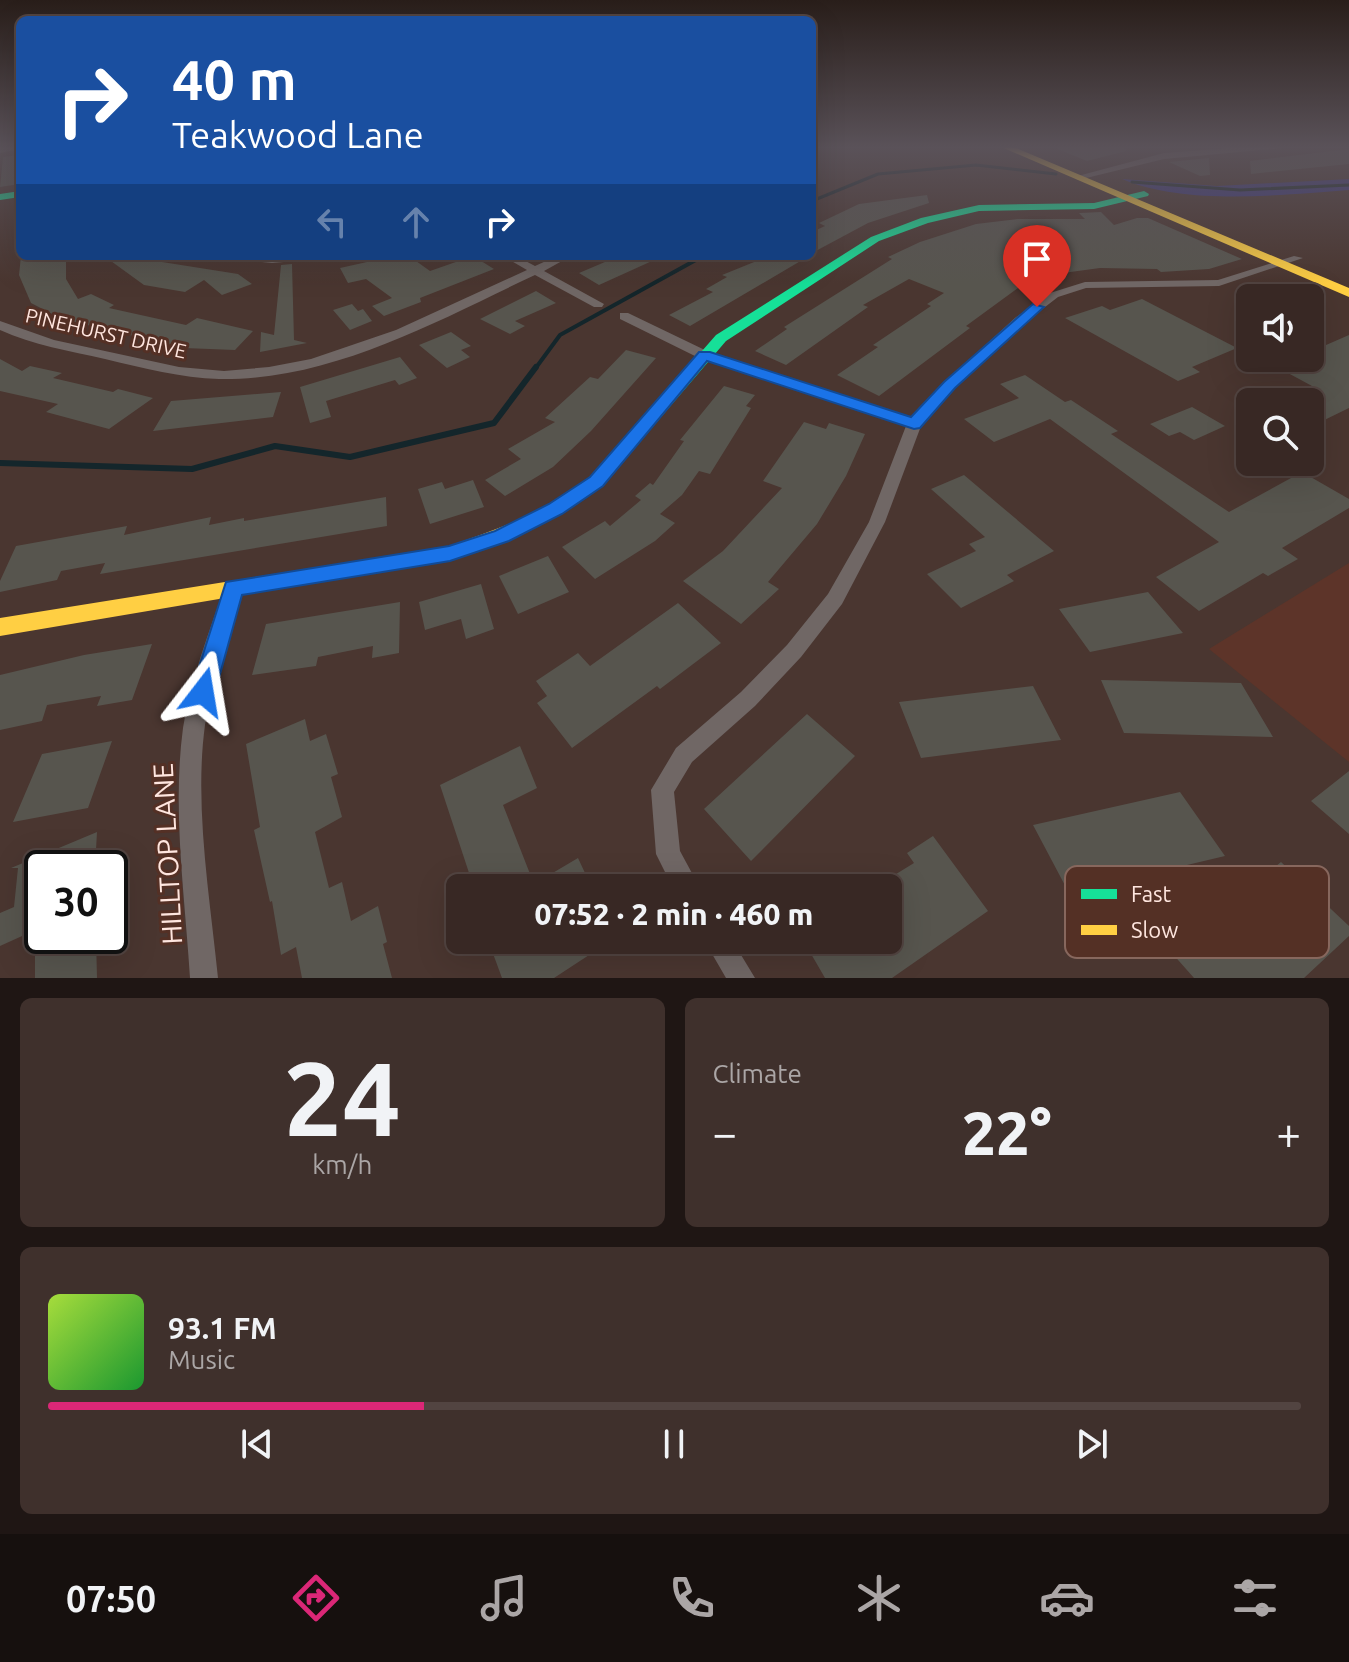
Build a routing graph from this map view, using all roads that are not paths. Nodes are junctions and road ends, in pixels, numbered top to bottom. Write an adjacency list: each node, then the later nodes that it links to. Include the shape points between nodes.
1 (1125, 192): 2 (street)
2 (1136, 196): 5 (street); 12 (street, via 1083,207 979,208 894,231 735,327)
3 (515, 260): 6 (street)
4 (557, 260): 6 (street, PINEHURST DRIVE)
5 (1290, 261): 7 (street); 8 (street); 13 (street, via 1219,283 1085,285 1054,295 1019,321)
6 (534, 270): 9 (street); 11 (street, PINEHURST DRIVE, via 357,349 251,373 168,370)
7 (1349, 279)
8 (1349, 293)
9 (598, 304)
10 (624, 316): 12 (street)
11 (0, 325)
12 (704, 355): 13 (street); 14 (street, via 597,481 502,536 450,553)
13 (914, 424): 16 (street, via 877,522 835,599 748,699 684,755 662,790 668,854)
14 (233, 588): 15 (street); 18 (street, HILLTOP LANE, via 207,669 192,747)
15 (0, 627)
16 (679, 874)
17 (726, 954): 19 (street)
18 (204, 978)
19 (741, 978)

